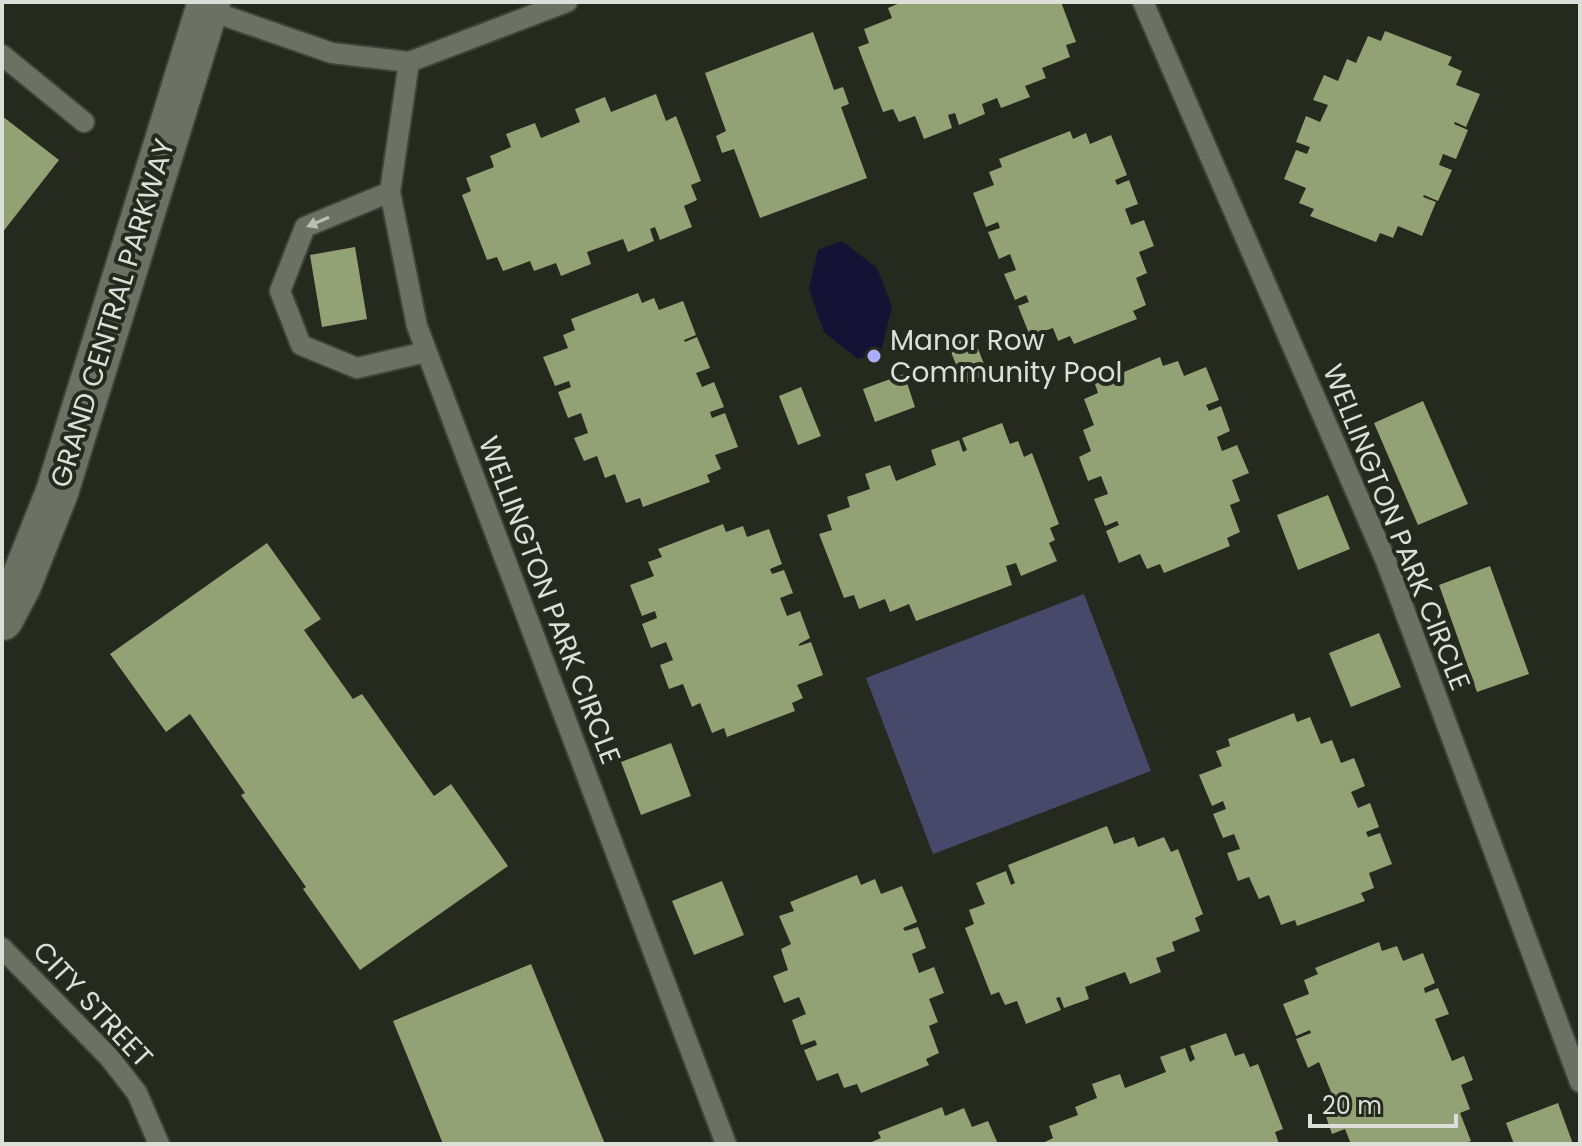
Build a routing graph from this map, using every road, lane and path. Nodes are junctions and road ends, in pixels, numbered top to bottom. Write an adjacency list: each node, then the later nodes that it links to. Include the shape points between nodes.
1 (567, 2): 5 (lane)
2 (1143, 2): 11 (lane, WELLINGTON PARK CIRCLE, via 1386,561)
3 (202, 5): 5 (lane, via 332,53); 9 (street, GRAND CENTRAL PARKWAY, via 57,492)
4 (2, 55): 6 (lane)
5 (409, 62): 7 (lane, WELLINGTON PARK CIRCLE)
6 (84, 122)
7 (390, 192): 8 (lane, WELLINGTON PARK CIRCLE); 8 (lane, one-way to 8, via 305,227 280,291 301,345 357,368)
8 (426, 352): 13 (lane, WELLINGTON PARK CIRCLE)
9 (2, 619)
10 (2, 948): 12 (lane, CITY STREET, via 109,1057 137,1093)
11 (1580, 1082)
12 (159, 1144)
13 (726, 1144)

